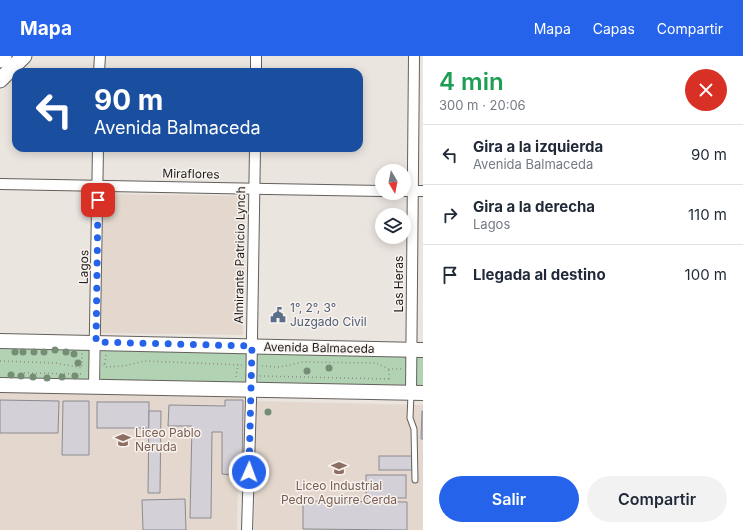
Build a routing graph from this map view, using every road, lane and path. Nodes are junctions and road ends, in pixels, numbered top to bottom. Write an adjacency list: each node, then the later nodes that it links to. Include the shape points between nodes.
1 (4, 56): 6 (main road)
2 (24, 56): 9 (main road)
3 (100, 56): 7 (street)
4 (256, 56): 8 (street)
5 (414, 56): 12 (street, Las Heras)
6 (0, 60)
7 (99, 68)
8 (256, 68)
9 (0, 80)
10 (98, 152): 14 (street, Lagos)
11 (255, 152): 15 (street, Almirante Patricio Lynch)
12 (409, 164)
13 (0, 184): 14 (street, Miraflores)
14 (98, 186): 15 (street, Miraflores); 21 (street, Lagos)
15 (254, 188): 16 (street, Miraflores); 22 (street, Almirante Patricio Lynch)
16 (375, 190)
17 (411, 191): 18 (street)
18 (423, 191)
19 (409, 200): 23 (street, Las Heras)
20 (0, 341): 21 (main road, Avenida Balmaceda)
21 (96, 342): 22 (main road, Avenida Balmaceda); 35 (street, Lagos)
22 (252, 346): 23 (main road, Avenida Balmaceda); 36 (street, Almirante Patricio Lynch)
23 (417, 350): 37 (street, Las Heras)
24 (0, 361): 29 (path, via 56,363)
25 (82, 364): 29 (path)
26 (105, 364): 27 (path, via 105,367 111,367 144,361)
27 (238, 365)
28 (260, 366): 30 (path, via 280,367 303,362 376,363 389,369)
29 (82, 368): 31 (path, via 81,374)
30 (405, 370)
31 (22, 373)
32 (260, 376): 33 (path)
33 (389, 379)
34 (0, 385): 35 (main road)
35 (94, 386): 36 (main road)
36 (251, 390): 37 (main road); 39 (street, Almirante Patricio Lynch)
37 (417, 393): 38 (lane, via 410,418 414,429)
38 (415, 480)
39 (247, 530)

